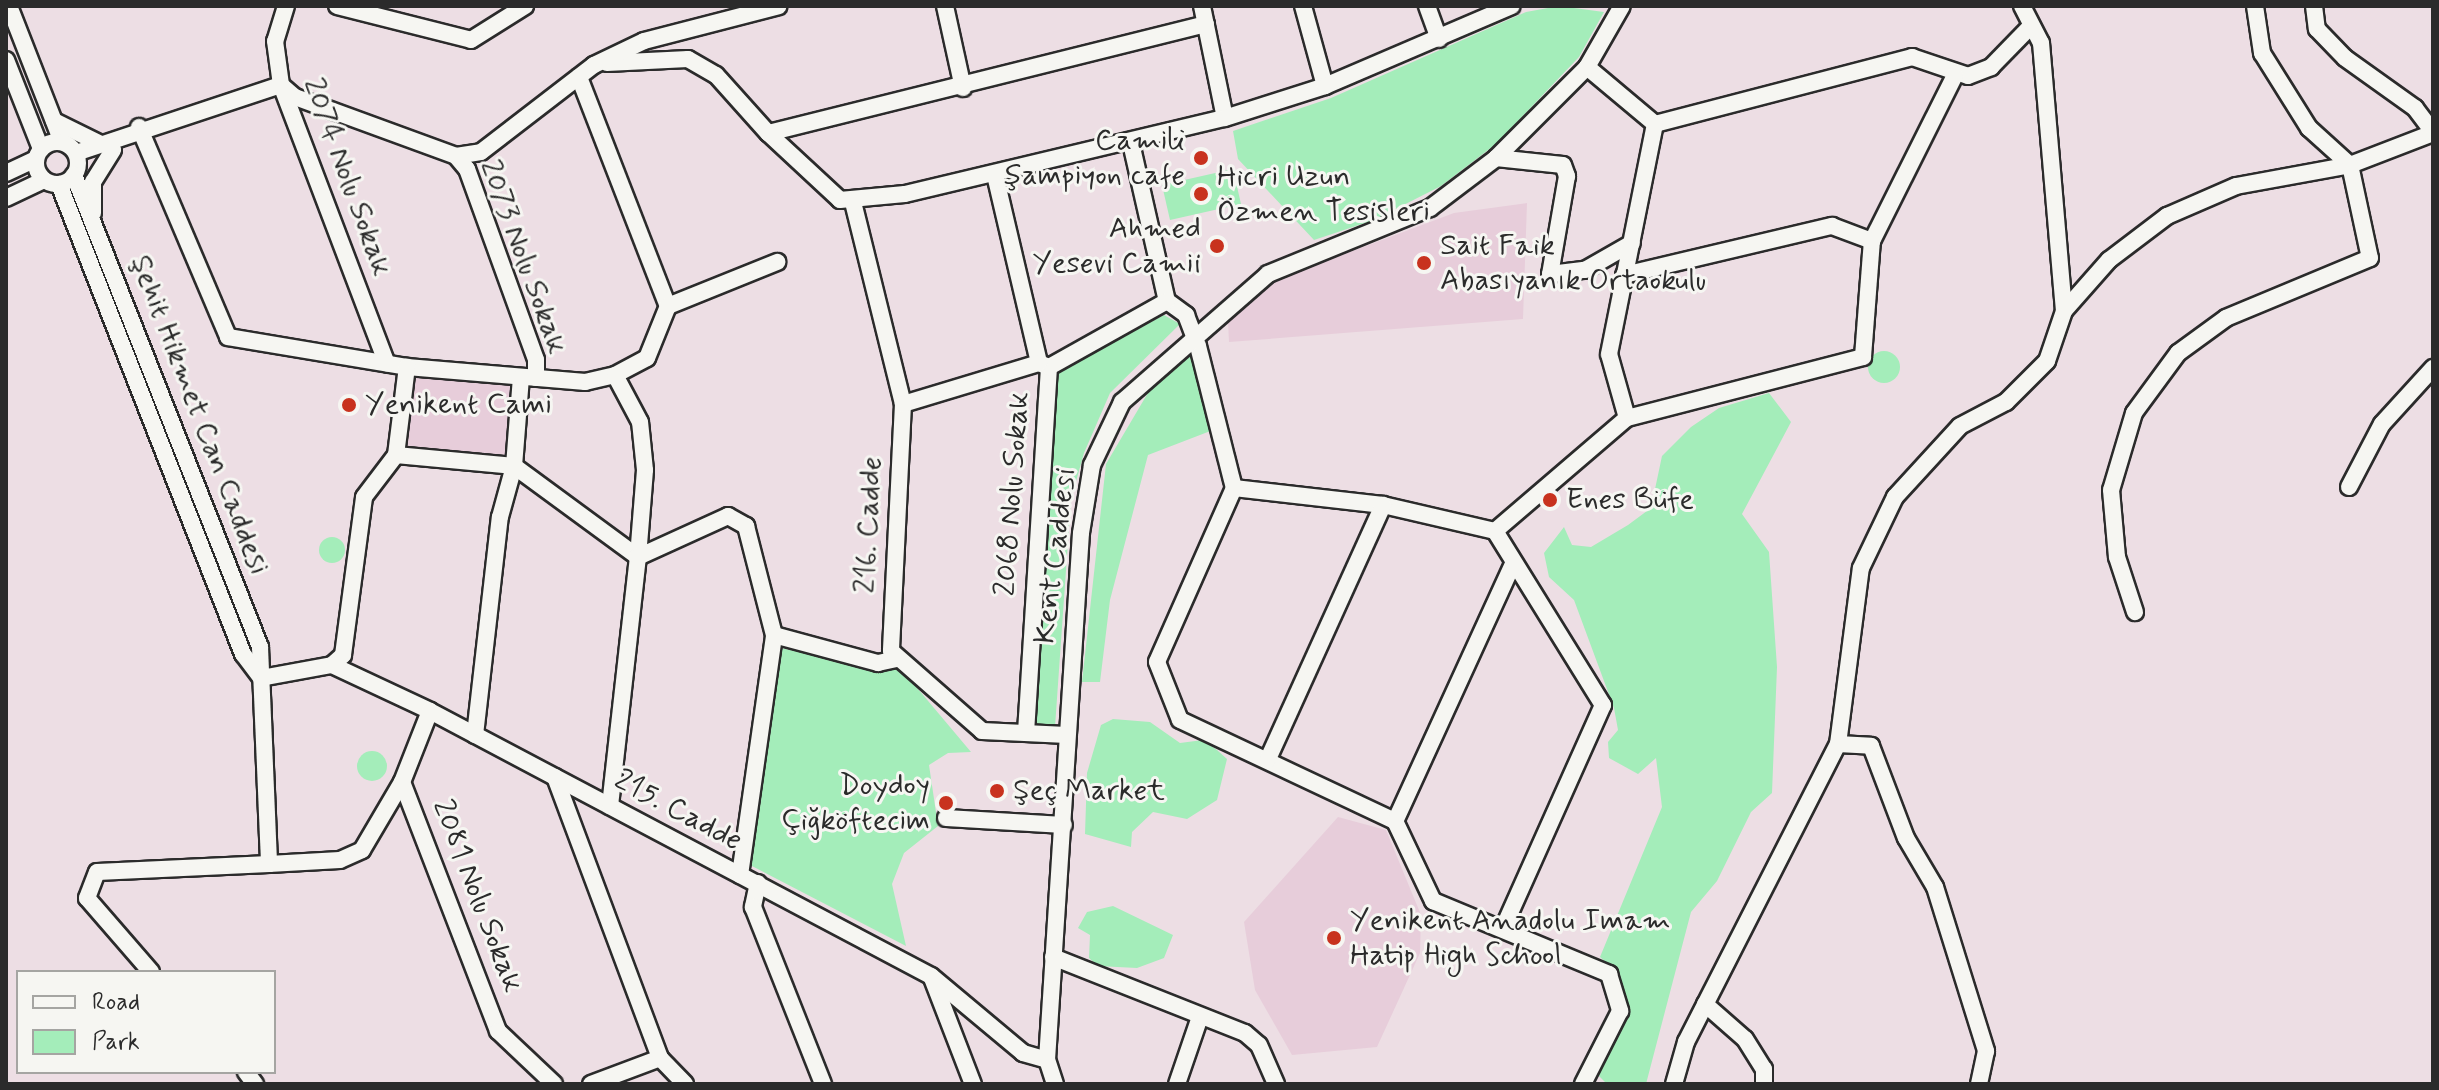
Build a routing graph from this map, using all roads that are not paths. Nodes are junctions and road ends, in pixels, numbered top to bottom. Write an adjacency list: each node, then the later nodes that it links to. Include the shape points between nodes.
1 (9, 6): 28 (street)
2 (286, 6): 24 (street, 2074 Nolu Sokak, via 275,41)
3 (337, 6): 4 (street, via 471,40)
4 (525, 6)
5 (779, 6): 15 (street)
6 (945, 6): 26 (street)
7 (1202, 6): 16 (street)
8 (1303, 6): 25 (street)
9 (1427, 6): 18 (street)
10 (1512, 6): 18 (street)
11 (1622, 6): 21 (street, Kent Caddesi)
12 (2022, 6): 17 (street)
13 (2255, 6): 40 (street, via 2262,53 2309,128)
14 (2314, 6): 31 (street, via 2317,29 2345,58 2415,108)
15 (736, 11): 20 (street, via 644,41)
16 (1206, 24): 26 (street); 27 (street)
17 (2030, 27): 22 (street, via 1991,67); 53 (street, via 2041,43)
18 (1439, 39): 25 (street)
19 (6, 60): 36 (street)
20 (594, 65): 23 (street); 32 (street, via 688,59 716,75)
21 (1587, 67): 29 (street); 38 (street, Kent Caddesi)
22 (1955, 75): 29 (street, via 1912,57); 47 (street)
23 (579, 77): 37 (street, via 501,141); 52 (street)
24 (281, 85): 30 (street); 37 (street, via 295,97); 55 (street, 2074 Nolu Sokak)
25 (1325, 86): 27 (street)
26 (963, 88): 32 (street)
27 (1225, 118): 34 (street)
28 (54, 121): 33 (street); 35 (street)
29 (1655, 124): 48 (street)
30 (139, 127): 35 (street); 55 (street, via 228,337)
31 (2433, 132): 40 (street)
32 (768, 133): 45 (street, via 840,200)
33 (62, 142): 36 (street); 39 (street)
34 (1131, 143): 42 (street); 51 (street)
35 (112, 144): 39 (street); 46 (street, via 93,182)
36 (39, 154): 41 (street); 43 (street, Şehit Hikmet Can Caddesi)
37 (456, 156): 60 (street, 2073 Nolu Sokak, via 467,169 536,360)
38 (1496, 158): 48 (street, via 1563,165 1567,176 1550,274 1585,270); 54 (street, Kent Caddesi, via 1430,208 1268,274)
39 (76, 164): 43 (street); 46 (street, Şehit Hikmet Can Caddesi)
40 (2350, 165): 53 (street, via 2236,186 2167,216 2109,260); 71 (street, via 2370,258 2226,318 2178,353 2134,413 2111,490 2117,557)
41 (6, 173)
42 (995, 175): 45 (street); 56 (street, 2068 Nolu Sokak)
43 (52, 182): 44 (street); 75 (street, Şehit Hikmet Can Caddesi, via 243,654)
44 (6, 198)
45 (853, 202): 61 (street, 216. Cadde)
46 (93, 218): 75 (street, Şehit Hikmet Can Caddesi, via 260,647)
47 (1872, 241): 50 (street, via 1832,226); 62 (street, via 1863,357)
48 (1632, 243): 50 (street)
49 (777, 262): 52 (street)
50 (1624, 275): 62 (street, via 1609,354)
51 (1167, 301): 54 (street, via 1186,315); 56 (street, via 1074,359)
52 (668, 306): 59 (street, via 647,358)
53 (2064, 311): 80 (street, via 2047,361 2006,402 1960,426 1895,497 1861,568)
54 (1192, 333): 66 (street); 79 (street, Kent Caddesi, via 1122,402 1092,465)
55 (387, 364): 57 (street)
56 (1044, 365): 61 (street); 77 (street, 2068 Nolu Sokak)
57 (407, 367): 60 (street); 63 (street)
58 (2433, 368): 65 (street, via 2382,424)
59 (615, 375): 60 (street, via 585,382); 69 (street, via 640,422 645,470)
60 (529, 378): 64 (street, 2073 Nolu Sokak)
61 (903, 404): 73 (street, 216. Cadde, via 891,651)
62 (1627, 418): 68 (street)
63 (396, 455): 64 (street); 74 (street, via 364,497 343,655)
64 (514, 466): 69 (street); 78 (street, 2073 Nolu Sokak, via 500,517)
65 (2349, 487)
66 (1234, 488): 67 (street); 81 (street, via 1157,662 1180,720)
67 (1383, 505): 68 (street); 81 (street)
68 (1495, 531): 70 (street)
69 (638, 557): 72 (street, via 728,516 746,526); 84 (street)
70 (1512, 566): 86 (street); 91 (street, via 1603,705)
71 (2135, 612)
72 (774, 635): 73 (street, via 878,663); 89 (street)
73 (897, 659): 77 (street, via 982,731)
74 (332, 665): 75 (street); 76 (street, 215. Cadde)
75 (261, 678): 88 (street, Şehit Hikmet Can Caddesi)
76 (430, 711): 78 (street, 215. Cadde); 83 (street, 2081 Nolu Sokak)
77 (1026, 731): 79 (street)
78 (475, 735): 82 (street, 215. Cadde)
79 (1067, 735): 87 (street, Kent Caddesi)
80 (1838, 744): 95 (street); 110 (street, via 1871,746 1906,838 1935,887 1986,1051)
81 (1268, 759): 86 (street)
82 (555, 777): 84 (street, 215. Cadde); 97 (street)
83 (402, 782): 88 (street, via 362,850 340,860); 99 (street, 2081 Nolu Sokak, via 498,1031)
84 (610, 806): 89 (street, 215. Cadde)
85 (946, 818): 87 (street)
86 (1395, 821): 91 (street, via 1433,901)
87 (1064, 825): 92 (street, Kent Caddesi)
88 (269, 864): 93 (street, via 97,872 87,898)
89 (740, 875): 90 (street, 215. Cadde)
90 (758, 883): 94 (street, 215. Cadde); 102 (street, via 753,907)
91 (1503, 929): 107 (street, via 1609,974 1620,1011)
92 (1053, 957): 96 (street); 98 (street, Kent Caddesi)
93 (149, 970)
94 (931, 976): 98 (street, 215. Cadde, via 1023,1053); 103 (street)
95 (1705, 1004): 108 (street); 109 (street, via 1745,1039 1764,1069)
96 (1200, 1017): 105 (street); 106 (street, via 1259,1045)
97 (660, 1058): 100 (street); 101 (street)
98 (1047, 1060): 104 (street, Kent Caddesi)
99 (554, 1084)
100 (591, 1084)
101 (685, 1084)
102 (823, 1084)
103 (973, 1084)
104 (1055, 1084)
105 (1177, 1084)
106 (1276, 1084)
107 (1583, 1084)
108 (1674, 1084)
109 (1764, 1084)
110 (1979, 1084)

